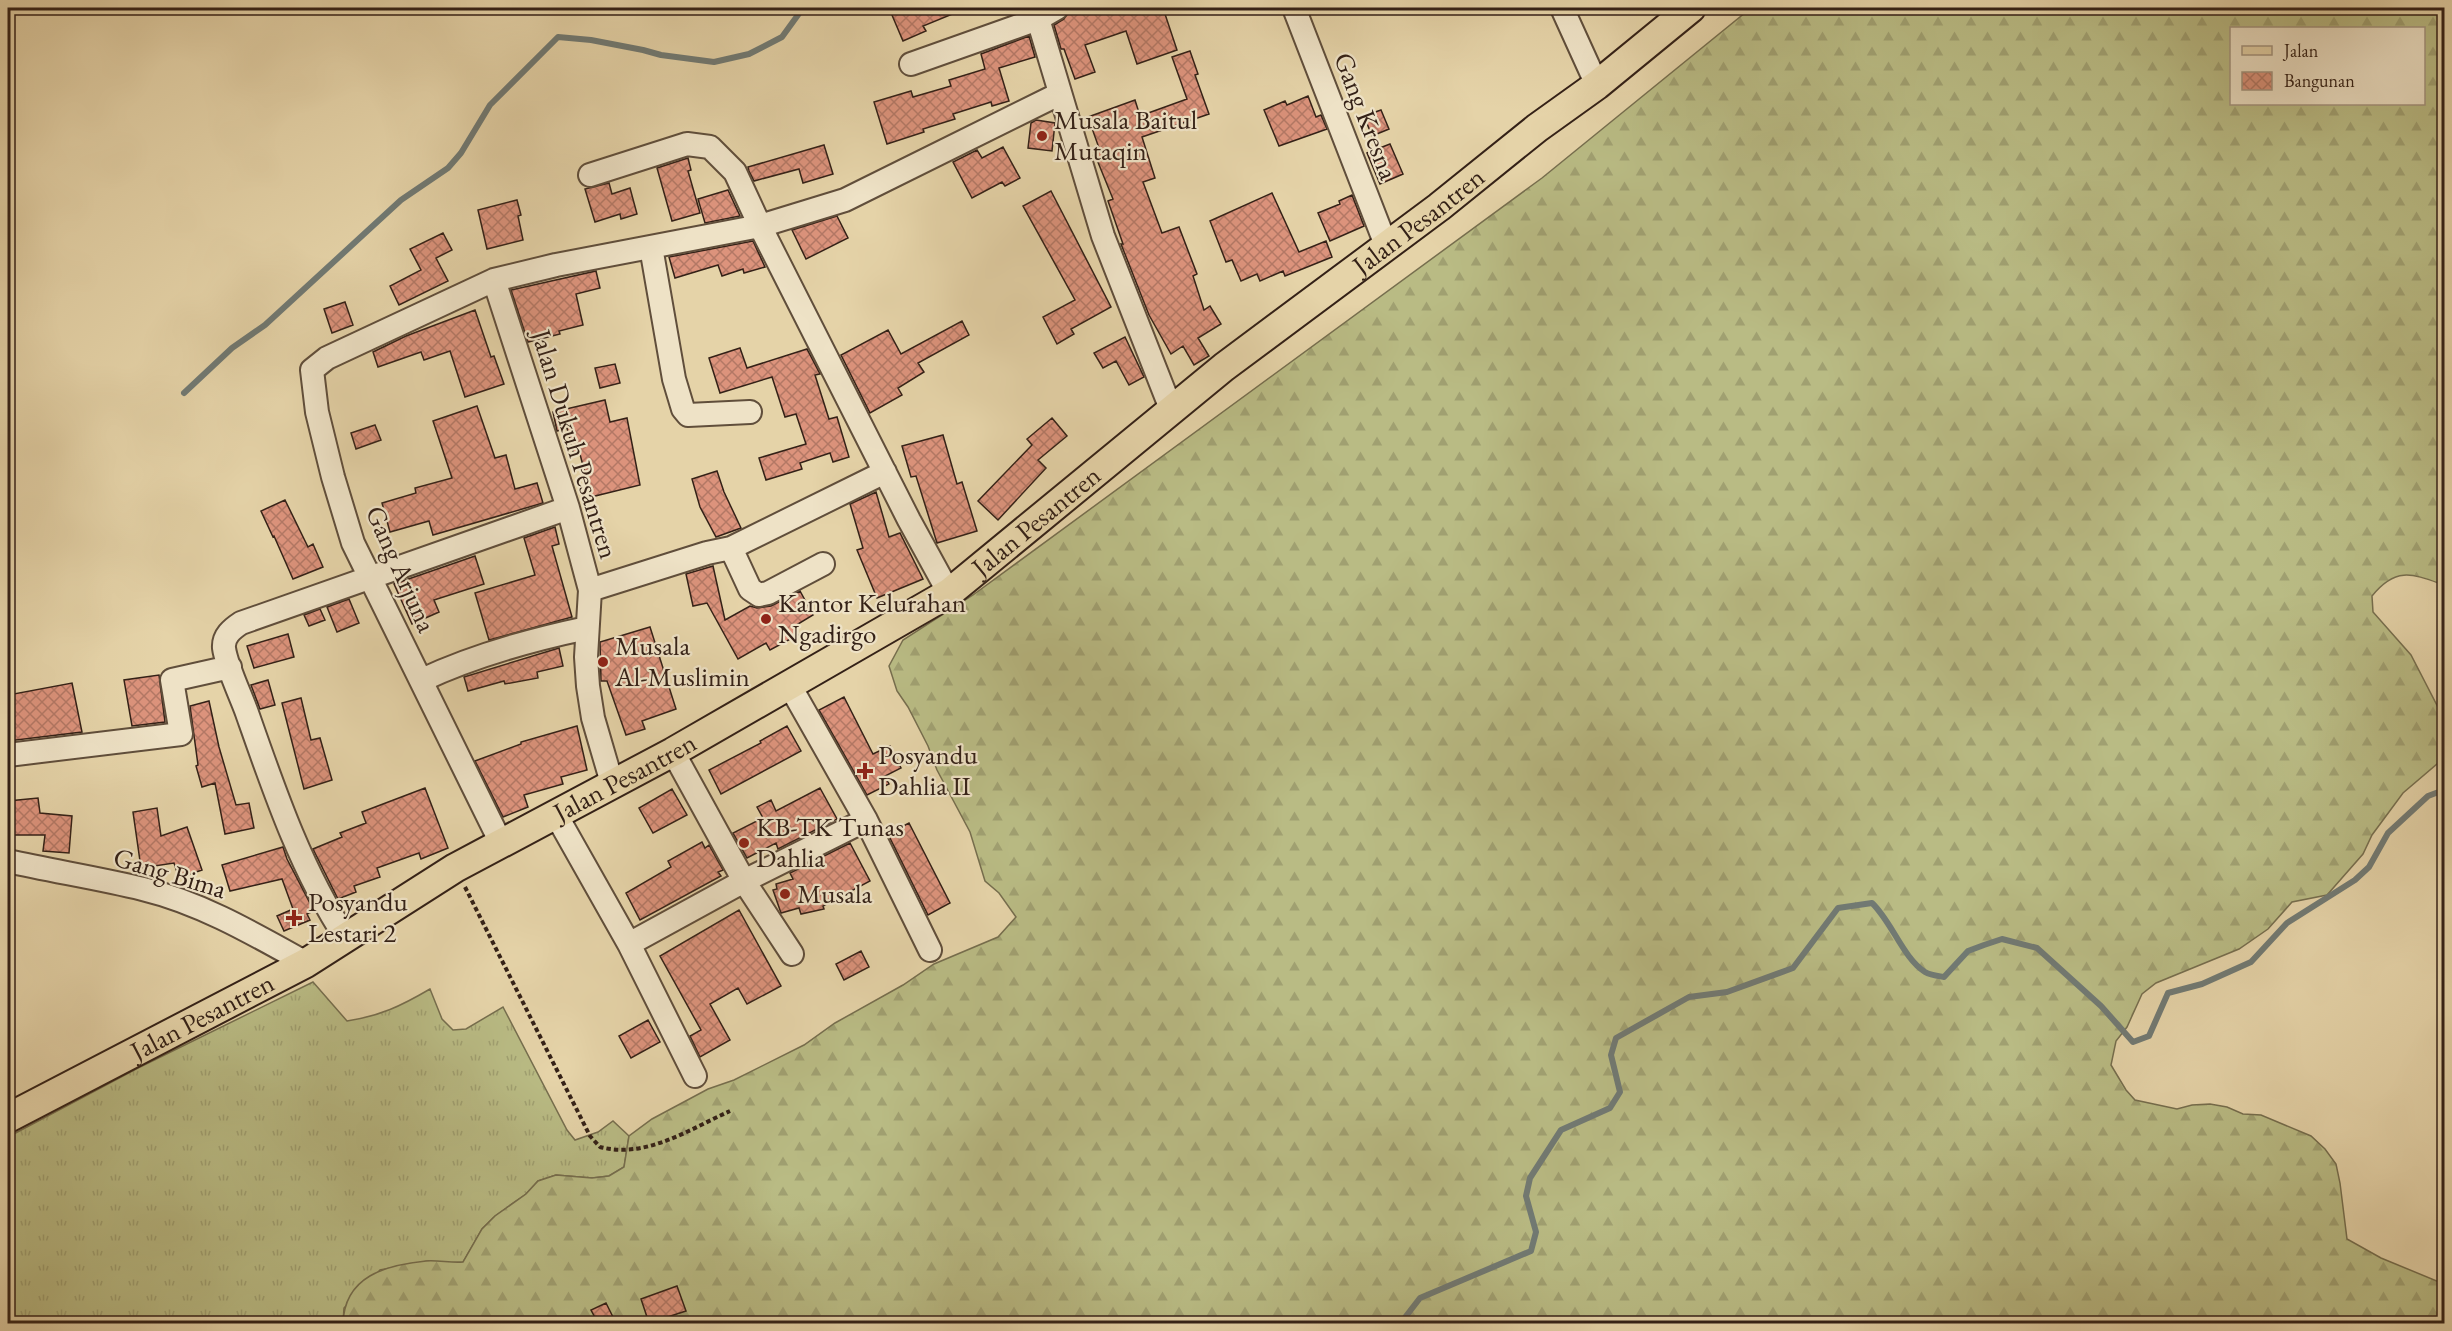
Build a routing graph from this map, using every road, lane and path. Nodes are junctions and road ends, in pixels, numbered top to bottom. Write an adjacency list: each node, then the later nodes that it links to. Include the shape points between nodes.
1 (1294, 8): 10 (street, Gang Kresna)
2 (1562, 8): 6 (street)
3 (1690, 8): 6 (main road, Jalan Pesantren)
4 (1048, 13): 5 (street); 7 (street)
5 (911, 64)
6 (1597, 85): 10 (main road, Jalan Pesantren)
7 (1059, 94): 9 (street, via 845,200); 13 (street, via 1103,236)
8 (590, 175): 9 (street, via 687,144 710,147 735,172)
9 (760, 226): 11 (street); 15 (street)
10 (1386, 245): 13 (main road, Jalan Pesantren)
11 (651, 247): 12 (street); 14 (street, via 682,409 697,416)
12 (494, 280): 16 (street, Jalan Dukuh Pesantren); 19 (street, Gang Arjuna, via 327,358 312,370 317,412 333,477 353,543)
13 (1171, 409): 21 (main road, Jalan Pesantren)
14 (750, 412)
15 (885, 472): 17 (street); 21 (street)
16 (568, 508): 19 (street); 20 (street, Jalan Dukuh Pesantren)
17 (732, 548): 18 (street, via 750,589 759,595); 20 (street)
18 (823, 564)
19 (369, 576): 23 (street, via 241,623 225,639); 24 (street, Gang Arjuna)
20 (590, 590): 22 (street, Jalan Dukuh Pesantren)
21 (949, 593): 25 (main road, Jalan Pesantren)
22 (587, 628): 24 (street, via 468,659); 28 (street, Jalan Dukuh Pesantren, via 593,718)
23 (231, 667): 27 (street, via 172,680 181,734); 35 (street, via 308,871)
24 (422, 680): 31 (street, Gang Arjuna)
25 (790, 686): 26 (main road, Jalan Pesantren); 30 (street)
26 (673, 752): 28 (main road, Jalan Pesantren); 34 (street)
27 (8, 755)
28 (612, 783): 29 (main road, Jalan Pesantren)
29 (555, 813): 31 (main road, Jalan Pesantren); 36 (street)
30 (866, 820): 34 (street); 37 (street)
31 (501, 843): 33 (main road, Jalan Pesantren)
32 (8, 861): 39 (street, Gang Bima, via 153,892 236,924)
33 (455, 868): 35 (main road, Jalan Pesantren); 41 (path, via 600,1147 648,1148)
34 (744, 881): 36 (street); 38 (street)
35 (346, 938): 39 (main road, Jalan Pesantren)
36 (629, 944): 40 (street)
37 (930, 950)
38 (792, 954)
39 (306, 963): 42 (main road, Jalan Pesantren)
40 (695, 1076)
41 (730, 1111)
42 (8, 1118)

